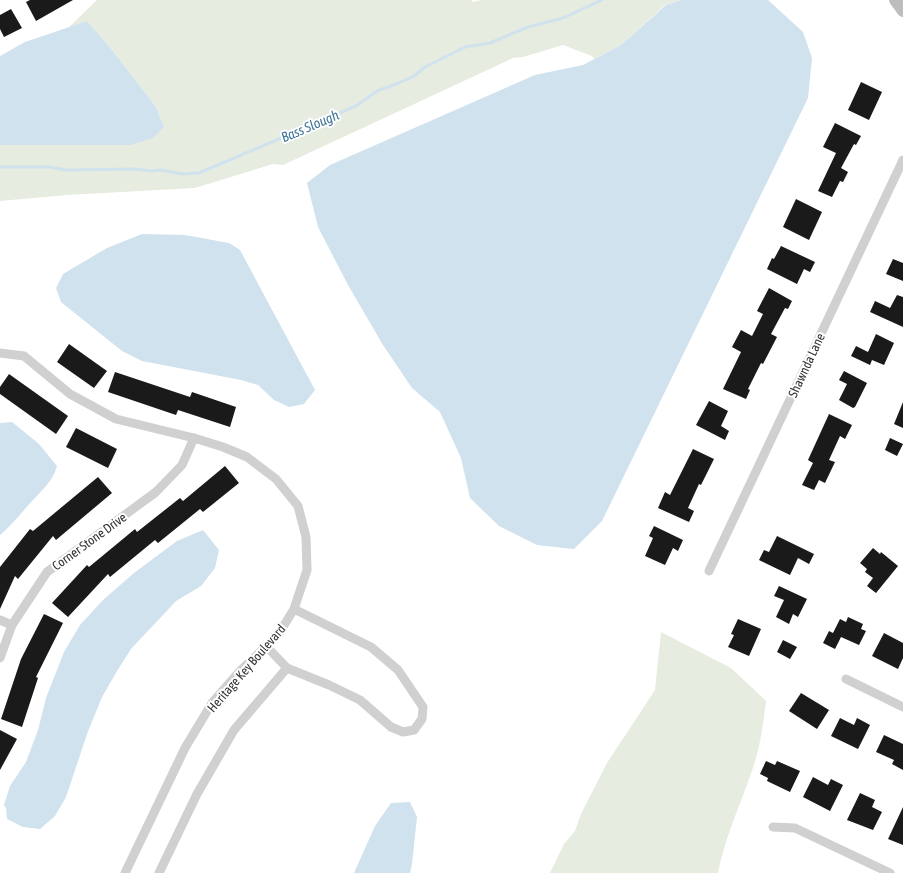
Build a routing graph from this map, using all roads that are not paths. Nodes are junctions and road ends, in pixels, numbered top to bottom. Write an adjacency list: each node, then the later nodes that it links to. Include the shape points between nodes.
1 (895, 0): 2 (main road)
2 (903, 11)
3 (903, 160): 6 (street, Shawnda Lane)
4 (0, 353): 5 (street, Heritage Key Boulevard, via 24,356 70,394 116,419)
5 (194, 438): 7 (street, Heritage Key Boulevard, via 247,457 276,479 298,506 306,537 307,570); 9 (street, Corner Stone Drive, via 182,464 156,492 47,572)
6 (708, 571)
7 (294, 609): 10 (street, Heritage Key Boulevard, via 278,635); 12 (street, via 371,647 398,670 423,707 422,719 414,730 403,732 391,727 360,700)
8 (0, 620): 9 (street)
9 (12, 625): 11 (street, Corner Stone Drive)
10 (266, 646): 12 (street); 16 (street, Heritage Key Boulevard, via 212,703 185,748)
11 (0, 658)
12 (287, 668): 17 (street, via 234,730 198,794)
13 (846, 679): 14 (street)
14 (903, 707)
15 (773, 827): 18 (street, via 795,828)
16 (125, 873)
17 (159, 873)
18 (890, 873)

